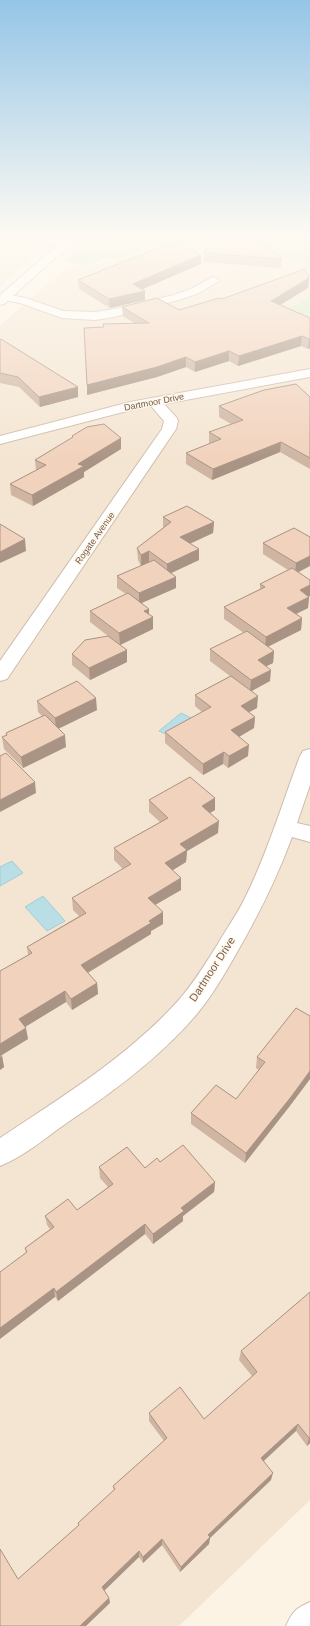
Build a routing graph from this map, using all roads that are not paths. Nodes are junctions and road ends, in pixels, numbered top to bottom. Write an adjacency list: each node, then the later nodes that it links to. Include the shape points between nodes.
1 (50, 310): 2 (street, via 62,314 95,316)
2 (126, 310)
3 (310, 373): 4 (street, Dartmoor Drive)
4 (154, 401): 5 (street, Dartmoor Drive); 6 (street, Rogate Avenue, via 170,418 169,429)
5 (0, 440)
6 (0, 675)
7 (310, 756): 8 (street, Dartmoor Drive)
8 (285, 827): 9 (street); 10 (street, Dartmoor Drive, via 256,899 210,978 186,1009 127,1065)
9 (310, 834)
10 (0, 1153)
11 (310, 1621): 12 (main road)
12 (305, 1626)

